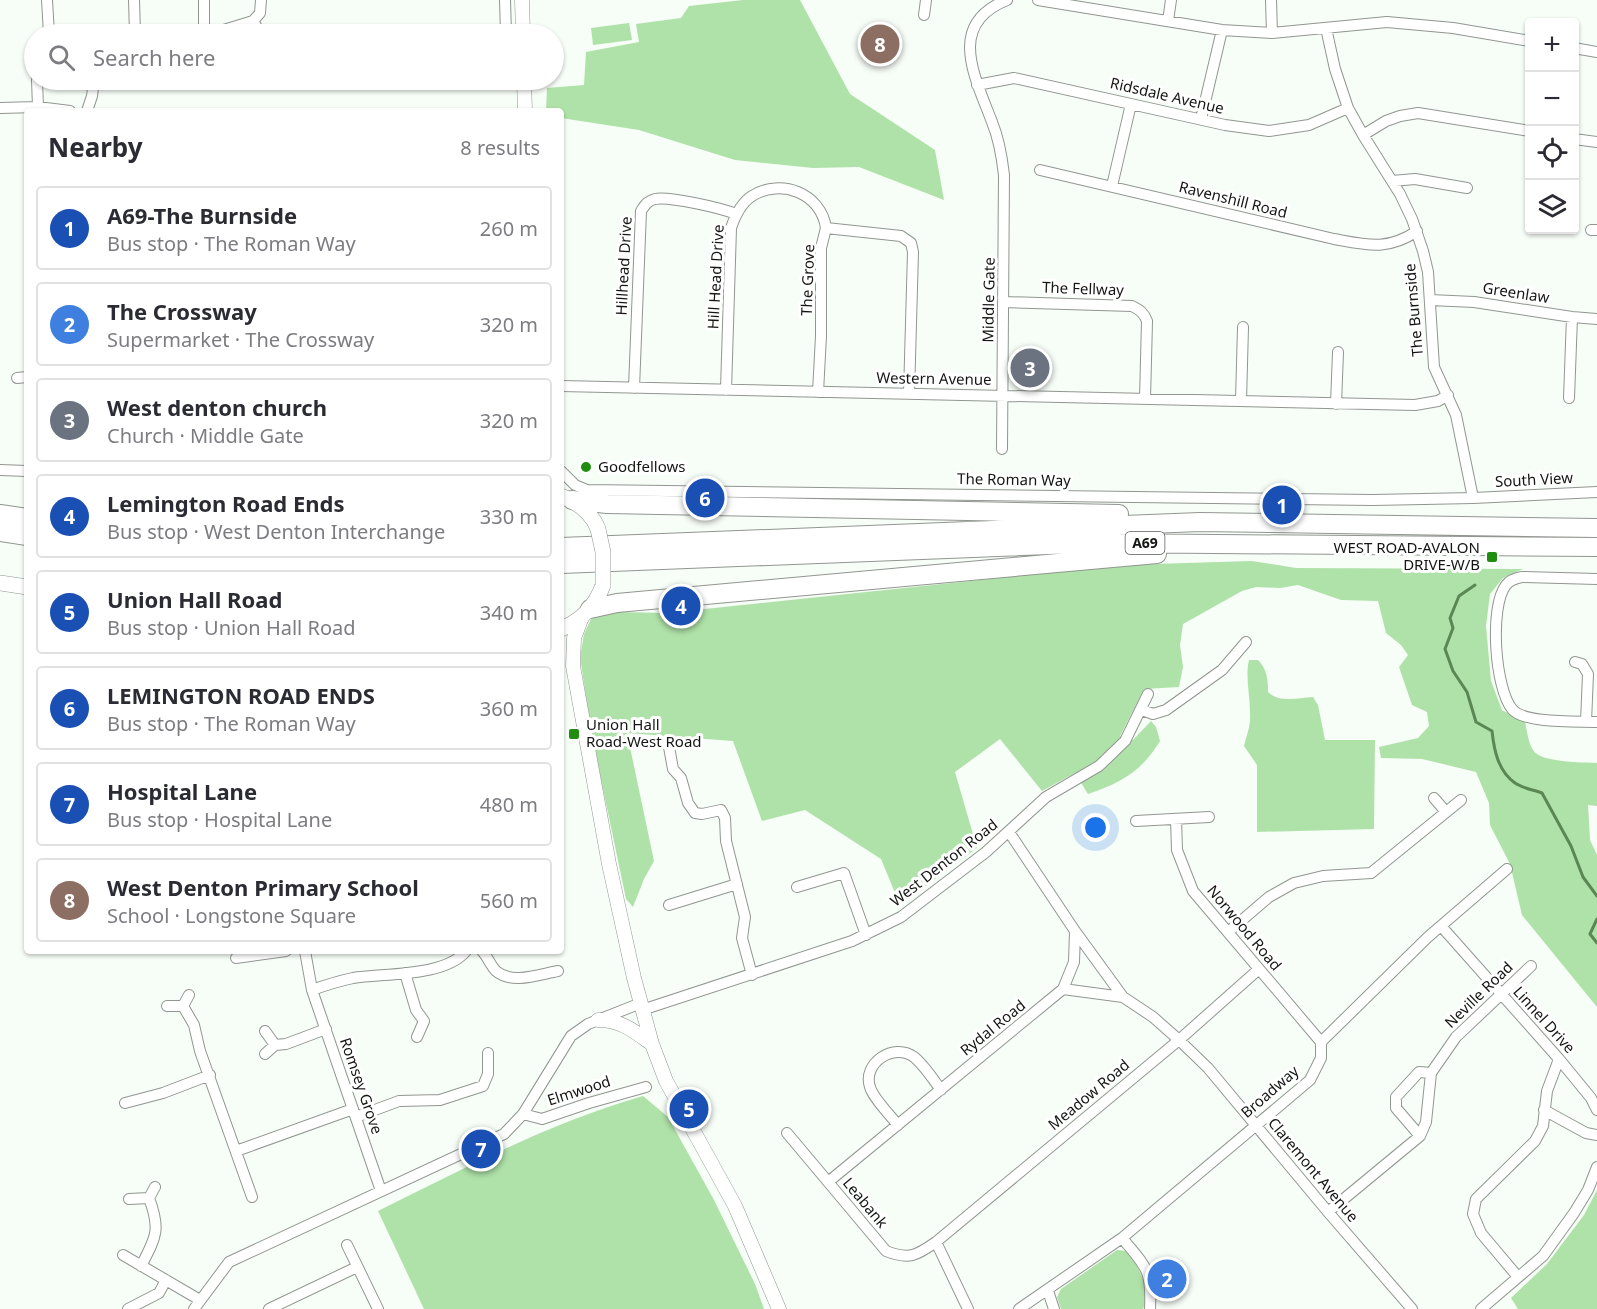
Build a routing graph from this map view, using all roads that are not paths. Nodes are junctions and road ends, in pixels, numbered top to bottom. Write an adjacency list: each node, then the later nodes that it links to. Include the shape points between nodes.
1 (47, 0): 17 (street)
2 (134, 0): 18 (street)
3 (204, 0): 19 (street)
4 (261, 0): 15 (street, via 260,13)
5 (505, 0): 22 (street)
6 (522, 0): 23 (street)
7 (530, 0): 24 (street)
8 (926, 0): 14 (street)
9 (1007, 0): 31 (street, Middle Gate, via 988,10 974,28 970,55)
10 (1038, 0): 13 (street)
11 (1171, 0): 16 (street)
12 (1272, 0): 27 (street)
13 (1079, 3): 16 (street)
14 (924, 15)
15 (253, 21): 20 (street); 21 (street)
16 (1168, 21): 26 (street)
17 (48, 24)
18 (135, 24)
19 (204, 24)
20 (243, 24)
21 (255, 24)
22 (506, 24)
23 (523, 24)
24 (530, 24)
25 (1326, 28): 27 (street); 28 (street, via 1387,22); 43 (street, The Burnside)
26 (1222, 30): 27 (street); 44 (street)
27 (1272, 33)
28 (1525, 40)
29 (1579, 49): 30 (street)
30 (1597, 52)
31 (976, 85): 36 (street, Ridsdale Avenue, via 1014,78); 57 (street, Middle Gate, via 1001,152)
32 (37, 90): 37 (street)
33 (93, 90): 40 (street)
34 (524, 90): 41 (street)
35 (531, 90): 42 (street)
36 (1131, 104): 44 (street, Ridsdale Avenue); 51 (street)
37 (38, 107): 38 (street); 39 (street)
38 (0, 108)
39 (43, 108)
40 (88, 108)
41 (525, 108)
42 (531, 108)
43 (1348, 108): 44 (street, Ridsdale Avenue, via 1309,125 1269,131); 46 (street, The Burnside)
44 (1202, 119)
45 (1525, 131): 46 (street, via 1418,113 1386,120)
46 (1363, 135): 50 (street, The Burnside)
47 (1579, 140): 48 (street)
48 (1597, 142)
49 (1040, 170): 51 (street, Ravenshill Road)
50 (1392, 181): 52 (street, via 1415,179); 55 (street, The Burnside)
51 (1112, 186): 55 (street, Ravenshill Road, via 1376,246 1403,241)
52 (1467, 188)
53 (736, 214): 54 (street, Hill Head Drive, via 750,197 781,188 813,200); 63 (street, Hillhead Drive, via 718,207 656,198 641,211); 64 (street, Hill Head Drive, via 731,228)
54 (826, 228): 65 (street, The Grove, via 821,248); 66 (street, The Grove, via 902,236 911,243 914,252)
55 (1417, 231): 56 (street, The Burnside, via 1428,272)
56 (1430, 300): 58 (street, Greenlaw, via 1474,302); 67 (street, The Burnside, via 1434,367)
57 (1004, 302): 68 (street, Middle Gate); 70 (street, The Fellway, via 1140,309 1147,321)
58 (1572, 317): 59 (street, Greenlaw); 69 (street)
59 (1597, 319)
60 (1243, 327): 71 (street)
61 (1338, 352): 72 (street)
62 (564, 386): 63 (street, Western Avenue)
63 (634, 388): 64 (street, Western Avenue)
64 (726, 390): 65 (street, Western Avenue)
65 (818, 392): 66 (street, Western Avenue)
66 (909, 394): 68 (street, Western Avenue)
67 (1448, 394): 72 (street, Western Avenue, via 1427,404); 79 (street, The Burnside)
68 (1003, 396): 70 (street, Western Avenue); 73 (street, Middle Gate)
69 (1569, 398)
70 (1145, 399): 71 (street, Western Avenue)
71 (1241, 401): 72 (street, Western Avenue)
72 (1336, 404)
73 (1002, 449)
74 (0, 470): 75 (street)
75 (24, 471)
76 (564, 474): 79 (street, The Roman Way, via 587,490)
77 (1597, 492): 79 (street, South View)
78 (565, 496): 84 (highway, via 607,504 1140,515); 93 (main road, bridge, via 587,512 598,529 603,552 603,585)
79 (1473, 498)
80 (0, 504): 81 (highway)
81 (24, 506)
82 (0, 514): 83 (highway)
83 (24, 518)
84 (1200, 522): 85 (highway, A69); 87 (highway, A69)
85 (1597, 528)
86 (1384, 544): 88 (highway, A69); 89 (highway, A69, via 1101,543); 93 (highway, via 1114,557 629,602)
87 (564, 547)
88 (1597, 547)
89 (564, 564)
90 (1597, 579): 101 (street, via 1516,578 1505,586 1496,620 1497,664 1512,710 1527,718)
91 (0, 583): 92 (main road)
92 (24, 587)
93 (586, 613): 94 (main road); 98 (street, via 574,638)
94 (564, 627)
95 (1246, 642): 100 (street, via 1222,670 1166,710 1154,714)
96 (564, 652): 98 (street)
97 (1575, 662): 101 (street, via 1582,664 1588,674)
98 (573, 666): 135 (street, via 609,864)
99 (1148, 694): 100 (street, West Denton Road)
100 (1142, 710): 109 (street, West Denton Road, via 1125,741 1099,766 1046,797)
101 (1591, 722)
102 (669, 747): 111 (street, via 674,769 695,813 721,810 725,818 726,842)
103 (1434, 798): 105 (street)
104 (1461, 800): 105 (street)
105 (1446, 813): 116 (street, via 1371,873 1323,876 1294,883 1269,897)
106 (1209, 817): 107 (street)
107 (1176, 819): 108 (street); 116 (street, Norwood Road, via 1177,850 1193,891)
108 (1136, 821)
109 (1009, 832): 115 (street, Claremont Avenue); 117 (street, West Denton Road, via 901,918)
110 (1507, 870): 114 (street)
111 (737, 884): 113 (street); 127 (street, via 745,917 742,938)
112 (796, 887): 117 (street, via 844,873)
113 (669, 905)
114 (1442, 926): 131 (street, Linnel Drive); 141 (street)
115 (1076, 931): 128 (street, via 1074,962); 132 (street, Claremont Avenue)
116 (1228, 932): 124 (street, Norwood Road)
117 (866, 935): 127 (street, West Denton Road)
118 (265, 954): 122 (street)
119 (306, 954): 129 (street, Romsey Grove)
120 (462, 954): 126 (street, via 440,967)
121 (484, 954): 125 (street, via 507,977)
122 (236, 958)
123 (1530, 966): 131 (street, Neville Road)
124 (1259, 969): 140 (street, Meadow Road); 141 (street, Norwood Road)
125 (558, 971)
126 (405, 973): 129 (street, via 354,978); 139 (street, via 416,1010 424,1021)
127 (752, 975): 135 (street, West Denton Road)
128 (1063, 989): 132 (street); 150 (street, Rydal Road)
129 (312, 990): 137 (street, Romsey Grove)
130 (189, 995): 134 (street)
131 (1501, 995): 146 (street, Linnel Drive); 147 (street, Neville Road, via 1456,1037)
132 (1123, 997): 140 (street, Claremont Avenue)
133 (167, 1006): 134 (street)
134 (183, 1006): 148 (street, via 194,1025)
135 (641, 1006): 136 (street, West Denton Road); 142 (street)
136 (598, 1020): 142 (street, via 625,1025); 155 (street, West Denton Road, via 571,1036)
137 (326, 1029): 143 (street); 154 (street, Romsey Grove)
138 (265, 1031): 143 (street)
139 (417, 1037)
140 (1179, 1040): 157 (street, Claremont Avenue); 171 (street, Meadow Road)
141 (1321, 1042): 157 (street, Broadway, via 1321,1058 1310,1080)
142 (652, 1044): 183 (street, via 666,1081 735,1206)
143 (275, 1045): 145 (street)
144 (488, 1053): 154 (street, via 488,1074 483,1086 440,1100 399,1101)
145 (265, 1054)
146 (1559, 1059): 152 (street); 153 (street, Linnel Drive)
147 (1431, 1073): 160 (street, Neville Road, via 1426,1122); 160 (street, via 1419,1072 1396,1097 1396,1108)
148 (210, 1075): 151 (street); 161 (street)
149 (646, 1087): 155 (street, Elmwood, via 542,1119)
150 (941, 1090): 156 (street, Rydal Road); 156 (street, via 915,1057 902,1051 889,1052 872,1064 868,1076 870,1089)
151 (125, 1103)
152 (1544, 1110): 159 (street); 176 (street, via 1543,1126 1535,1141 1476,1198 1473,1214 1481,1233)
153 (1597, 1110)
154 (355, 1113): 161 (street); 165 (street, Romsey Grove)
155 (523, 1114): 165 (street, West Denton Road, via 504,1134)
156 (898, 1125): 163 (street, Rydal Road)
157 (1255, 1125): 169 (street, Claremont Avenue); 170 (street, Broadway)
158 (787, 1133): 163 (street, Leabank)
159 (1597, 1135)
160 (1420, 1136): 169 (street)
161 (236, 1151): 166 (street)
162 (1597, 1167): 176 (street, via 1574,1214 1543,1256)
163 (828, 1182): 171 (street, Leabank, via 886,1251 902,1257 919,1254)
164 (155, 1187): 167 (street)
165 (381, 1191): 179 (street, West Denton Road, via 229,1262)
166 (252, 1197)
167 (149, 1198): 168 (street); 174 (street, via 157,1219 156,1233)
168 (129, 1199)
169 (1328, 1212): 188 (street, Claremont Avenue)
170 (1122, 1238): 178 (street, Broadway); 187 (street, via 1147,1269)
171 (936, 1242): 184 (street)
172 (346, 1245): 175 (street)
173 (123, 1255): 174 (street)
174 (141, 1266): 177 (street)
175 (357, 1267): 181 (street); 182 (street)
176 (1518, 1277): 189 (street)
177 (165, 1280): 179 (street); 180 (street, via 159,1293)
178 (1048, 1291): 185 (street, Broadway); 186 (street)
179 (197, 1305)
180 (128, 1309)
181 (269, 1309)
182 (378, 1309)
183 (779, 1309)
184 (968, 1309)
185 (1019, 1309)
186 (1054, 1309)
187 (1150, 1309)
188 (1413, 1309)
189 (1481, 1309)

